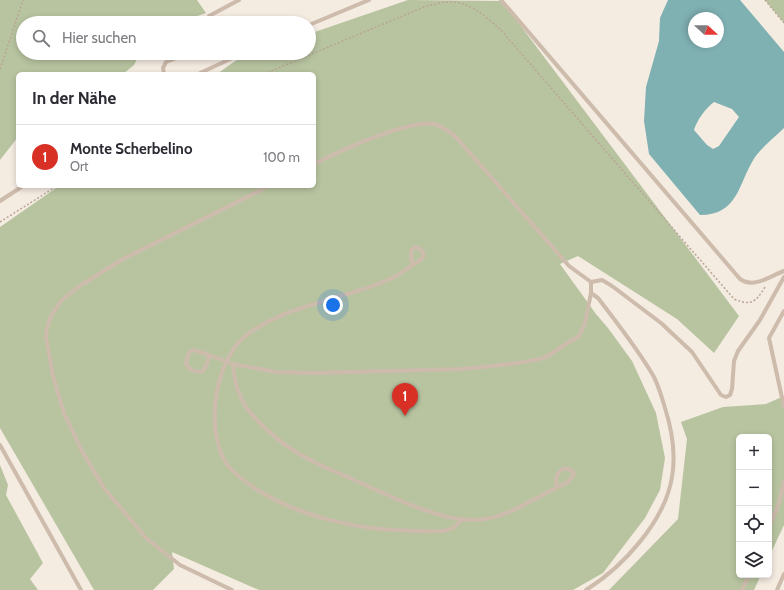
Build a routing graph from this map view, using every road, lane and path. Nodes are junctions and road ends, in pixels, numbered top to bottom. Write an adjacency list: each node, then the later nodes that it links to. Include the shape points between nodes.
1 (23, 0): 6 (path)
2 (239, 0): 7 (lane)
3 (369, 0): 9 (lane)
4 (501, 0): 27 (lane, via 740,279 750,284)
5 (765, 0): 10 (path)
6 (18, 16)
7 (209, 16)
8 (16, 21): 15 (path)
9 (316, 22)
10 (784, 22)
11 (316, 52): 27 (path, via 424,7 450,2 468,6 484,15 500,29 734,299 745,304 754,302)
12 (171, 60): 16 (lane, via 166,62)
13 (228, 60): 17 (lane)
14 (296, 60): 18 (path)
15 (0, 69)
16 (164, 72)
17 (202, 72)
18 (269, 72)
19 (316, 163): 29 (lane, via 402,128 435,124 455,136 569,266)
20 (20, 188): 23 (lane)
21 (54, 188): 24 (path)
22 (265, 188): 44 (lane, via 123,259 78,287 52,314 46,337 53,376 64,413 104,488 146,538 180,564)
23 (0, 201)
24 (0, 222)
25 (412, 265): 33 (lane, via 391,279 345,296 290,311 240,341 232,350)
26 (784, 271): 27 (lane)
27 (772, 276)
28 (784, 277): 29 (lane, via 760,320 738,351 734,361 732,389 726,397 716,389 699,361 671,332 612,286 602,280)
29 (591, 282): 30 (lane)
30 (591, 293): 34 (lane, via 585,323 578,336 544,358 463,369 380,372 276,372); 45 (lane, via 611,315 654,377 668,417 672,437 673,468 662,508 647,532 629,556 605,578)
31 (784, 311): 35 (lane, via 769,338)
32 (209, 355): 32 (lane, via 203,371 190,370 186,364 189,352 194,350); 33 (lane)
33 (228, 362): 34 (lane); 39 (lane, via 222,370 219,384 215,413 216,432 223,458 233,472 251,486 303,511 348,524 403,531 442,531 452,530)
34 (233, 364): 39 (lane, via 239,394 246,407 263,426 302,456 425,510)
35 (784, 407)
36 (0, 446): 43 (lane)
37 (784, 481): 40 (lane)
38 (557, 487): 38 (lane, via 572,479 573,471 565,468 561,470 555,480); 39 (lane, via 488,519)
39 (462, 520)
40 (772, 520)
41 (784, 574): 47 (lane)
42 (748, 578): 46 (lane)
43 (81, 590)
44 (232, 590)
45 (586, 590)
46 (742, 590)
47 (776, 590)

